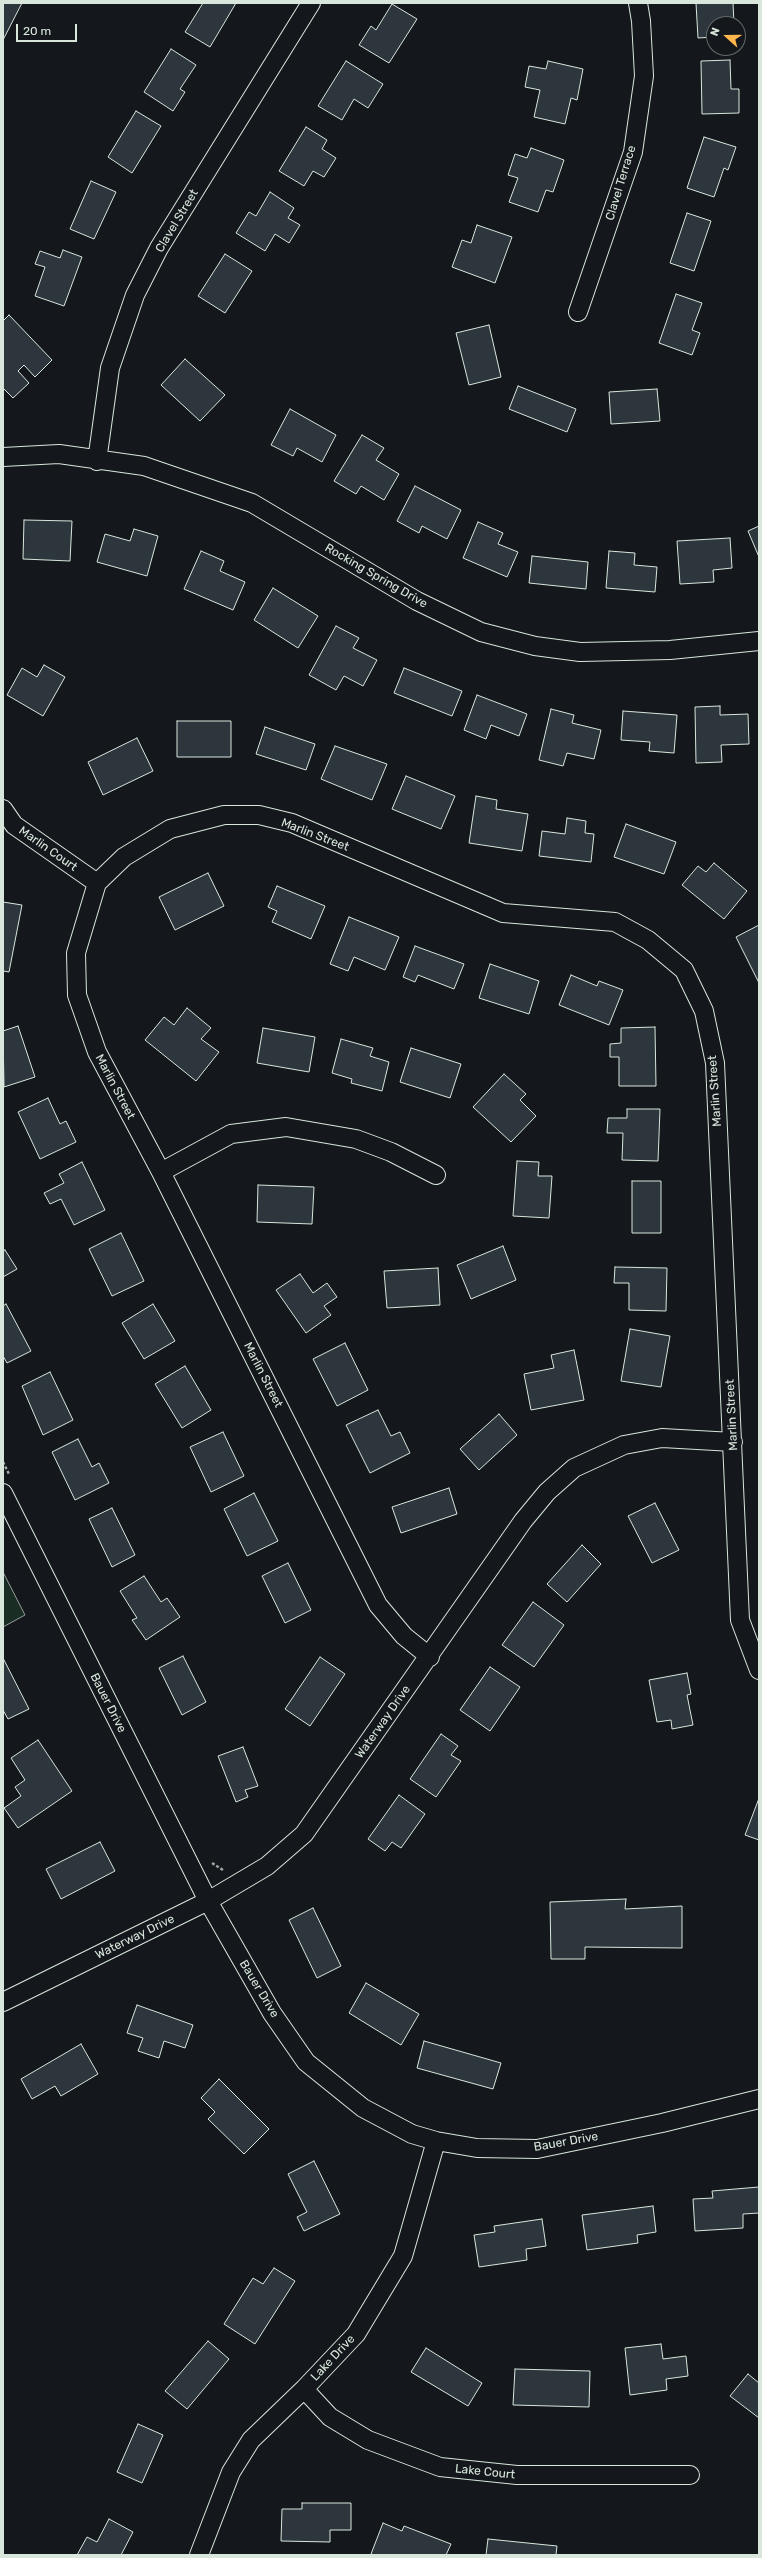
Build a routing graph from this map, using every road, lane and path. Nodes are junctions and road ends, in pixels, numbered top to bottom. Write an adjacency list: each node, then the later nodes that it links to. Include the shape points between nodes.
1 (311, 3): 5 (street, Clavel Street, via 159,248 135,295 110,368)
2 (638, 3): 3 (street, Clavel Terrace, via 644,76 633,152)
3 (578, 312)
4 (3, 457): 5 (street, Rocking Spring Drive, via 59,454)
5 (97, 461): 6 (street, Rocking Spring Drive, via 144,466 252,503 417,601 481,632 535,646 580,652 670,650)
6 (759, 641)
7 (3, 809): 8 (street, Marlin Court, via 14,825)
8 (98, 883): 9 (street, Marlin Street, via 76,953 77,995 97,1052); 11 (street, Marlin Street, via 124,857 170,829 224,815 258,815 292,824 503,914 616,922 648,940 684,970 704,1011 715,1063)
9 (161, 1172): 10 (street, via 231,1134 286,1127 356,1139 391,1152); 15 (street, Marlin Street, via 378,1605 404,1636)
10 (436, 1175)
11 (733, 1442): 15 (street, Waterway Drive, via 662,1438 624,1445 574,1468 547,1492 523,1522); 16 (street, Marlin Street, via 740,1620)
12 (3, 1462): 13 (path)
13 (10, 1476)
14 (3, 1493): 19 (street, Bauer Drive)
15 (430, 1657): 18 (street, Waterway Drive, via 304,1834 267,1866)
16 (759, 1670)
17 (210, 1861): 18 (path, via 221,1868)
18 (235, 1885): 19 (street, Waterway Drive)
19 (208, 1901): 20 (street, Waterway Drive); 22 (street, Bauer Drive, via 272,2013 306,2062 363,2108 412,2134)
20 (3, 2002)
21 (755, 2100): 22 (street, Bauer Drive, via 662,2123 537,2149 477,2148)
22 (436, 2141): 23 (street, Lake Drive, via 403,2256 356,2334)
23 (304, 2389): 24 (street, Lake Court, via 330,2417 368,2440 440,2467 517,2476); 25 (street, Lake Drive, via 251,2440 231,2472)
24 (690, 2475)
25 (199, 2555)

